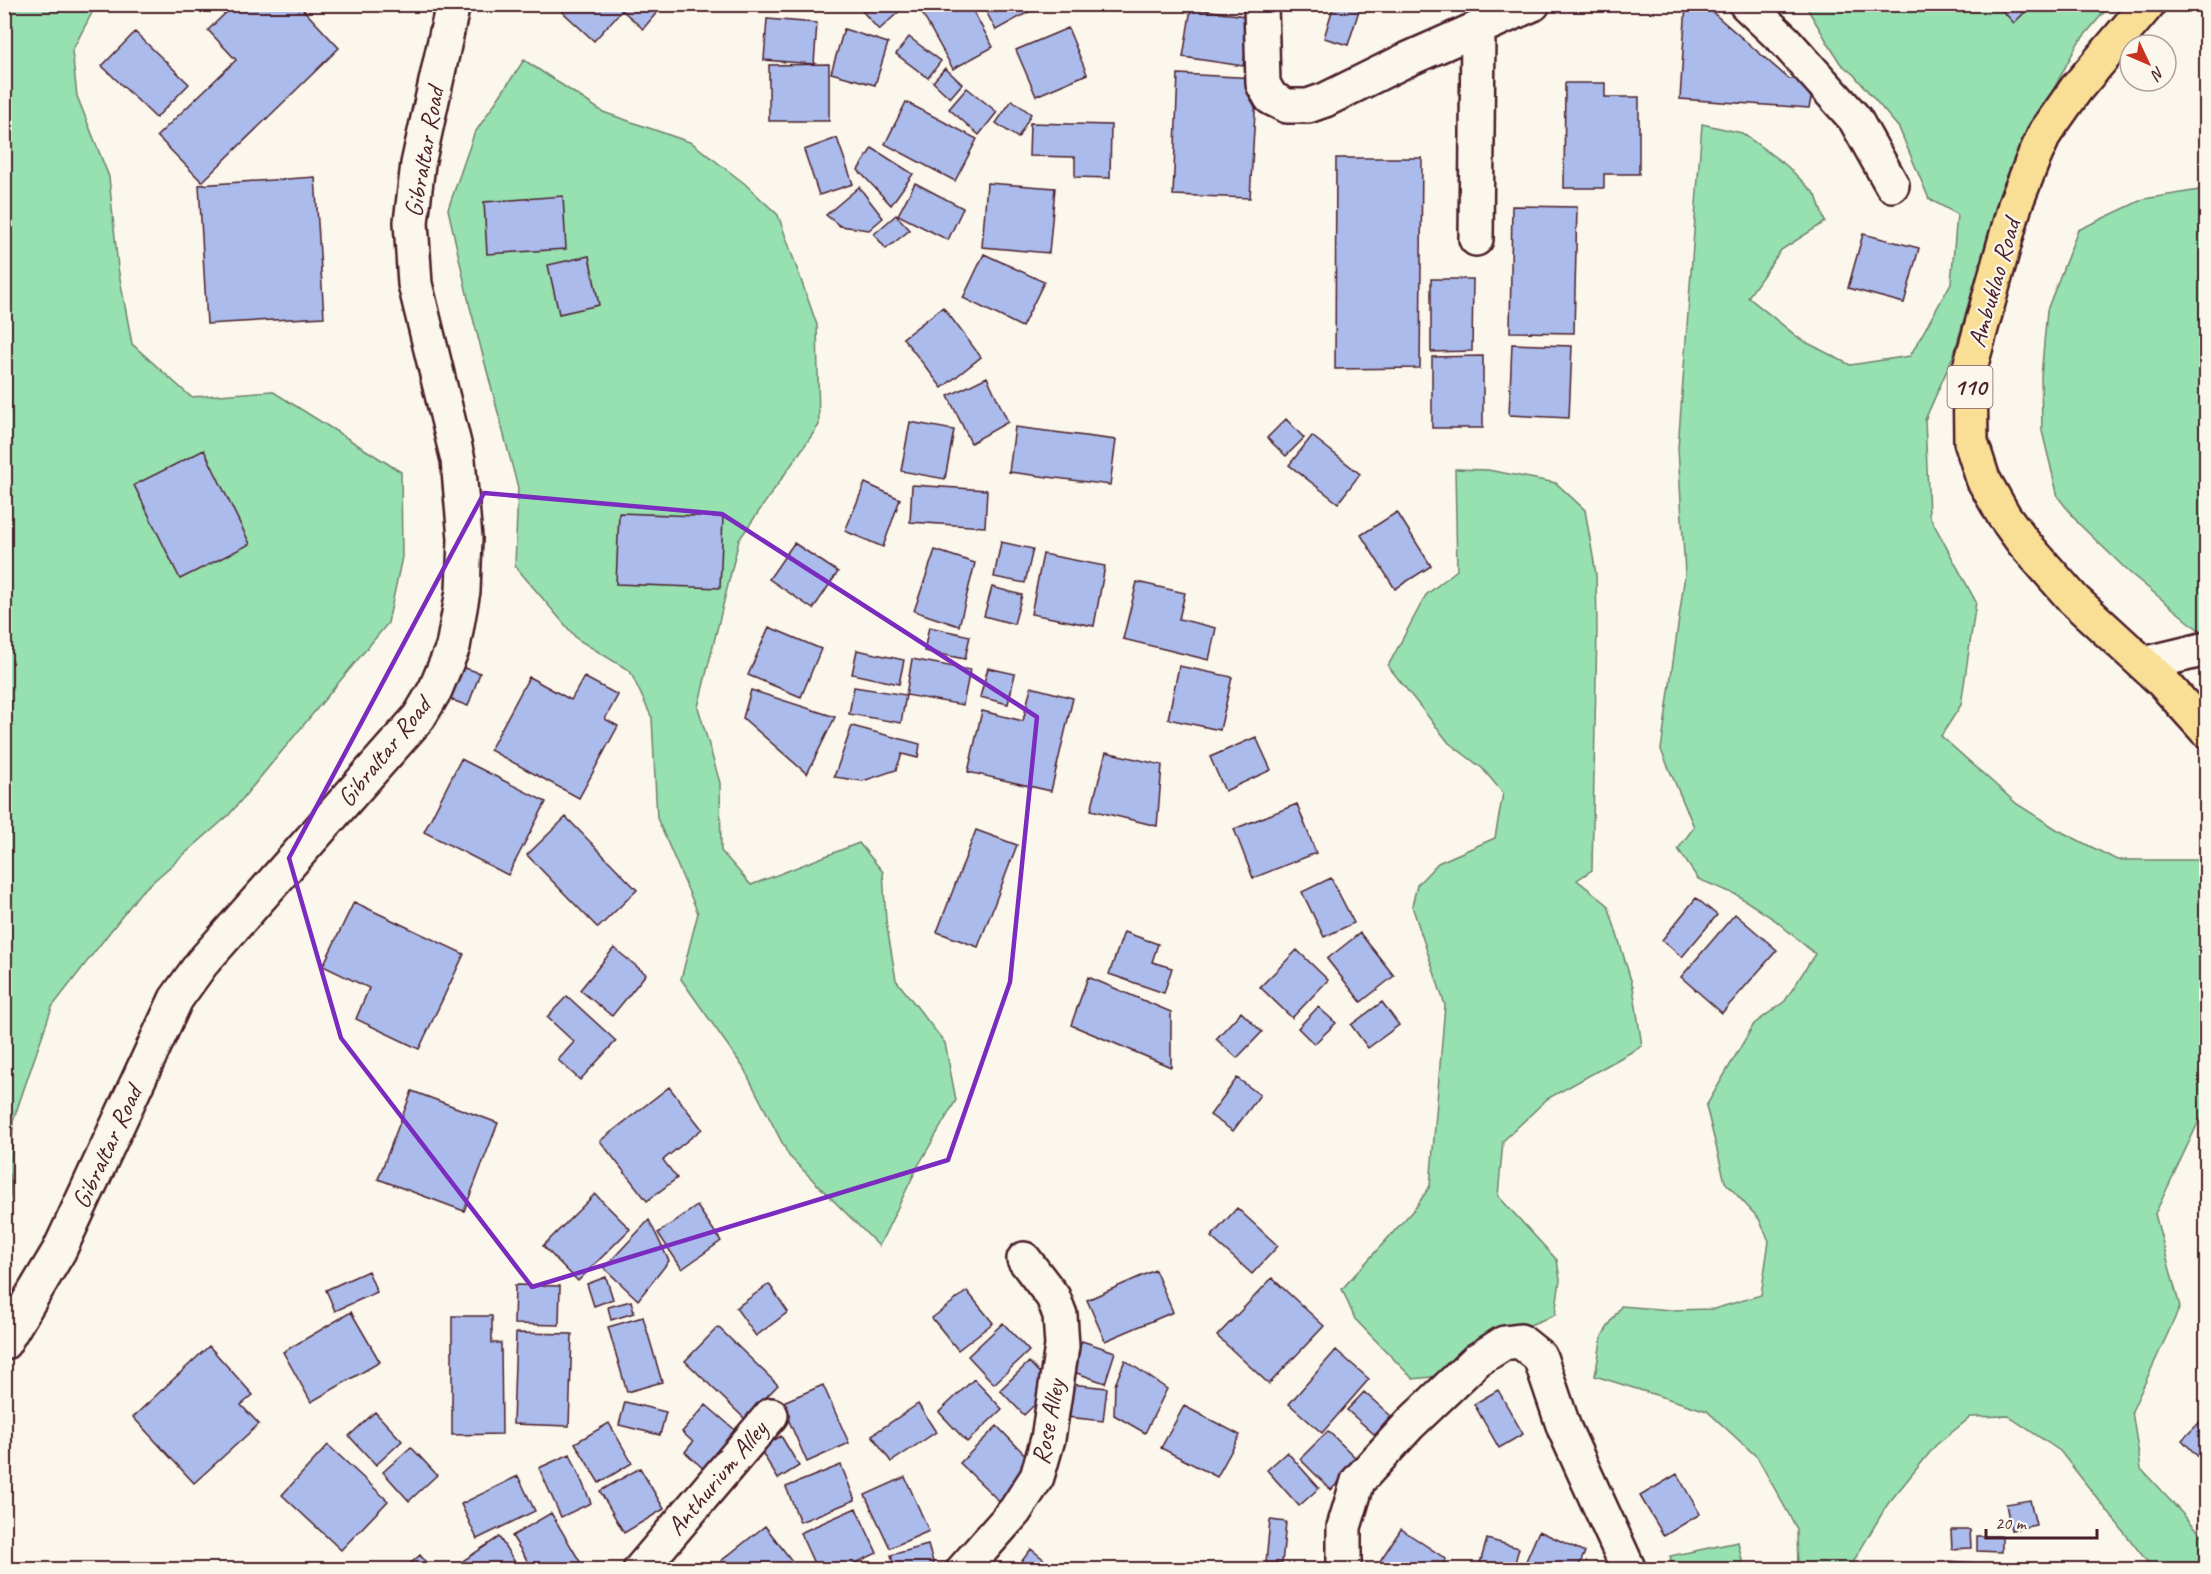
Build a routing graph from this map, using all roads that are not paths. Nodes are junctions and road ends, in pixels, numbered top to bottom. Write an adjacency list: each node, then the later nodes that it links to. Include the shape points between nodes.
1 (453, 4): 13 (street, Gibraltar Road, via 418,164 411,222 415,284 458,460 465,538 463,591 453,647 419,717 202,963 176,999 58,1251)
2 (1261, 4): 6 (street, via 1263,84 1271,98 1287,106 1308,106 1324,100)
3 (1533, 4): 6 (street)
4 (1746, 4): 7 (street, via 1855,119)
5 (2148, 4): 10 (main road, Ambuklao Road / 110, via 2076,89 2045,133 2015,205 1970,368 1971,442 1983,479 2004,516 2074,600)
6 (1478, 30): 8 (street)
7 (1892, 185)
8 (1476, 239)
9 (2206, 650): 10 (street)
10 (2144, 664): 11 (main road, Ambuklao Road / 110)
11 (2206, 730)
12 (1024, 1259): 16 (street, Rose Alley, via 1053,1297 1060,1315 1062,1346 1048,1439 1037,1477 1016,1511)
13 (4, 1343)
14 (771, 1414): 15 (street, Anthurium Alley)
15 (640, 1569)
16 (963, 1569)
17 (1344, 1569): 18 (street, via 1344,1527 1358,1481 1477,1360 1504,1343 1520,1341 1540,1357 1564,1428)
18 (1629, 1569)

